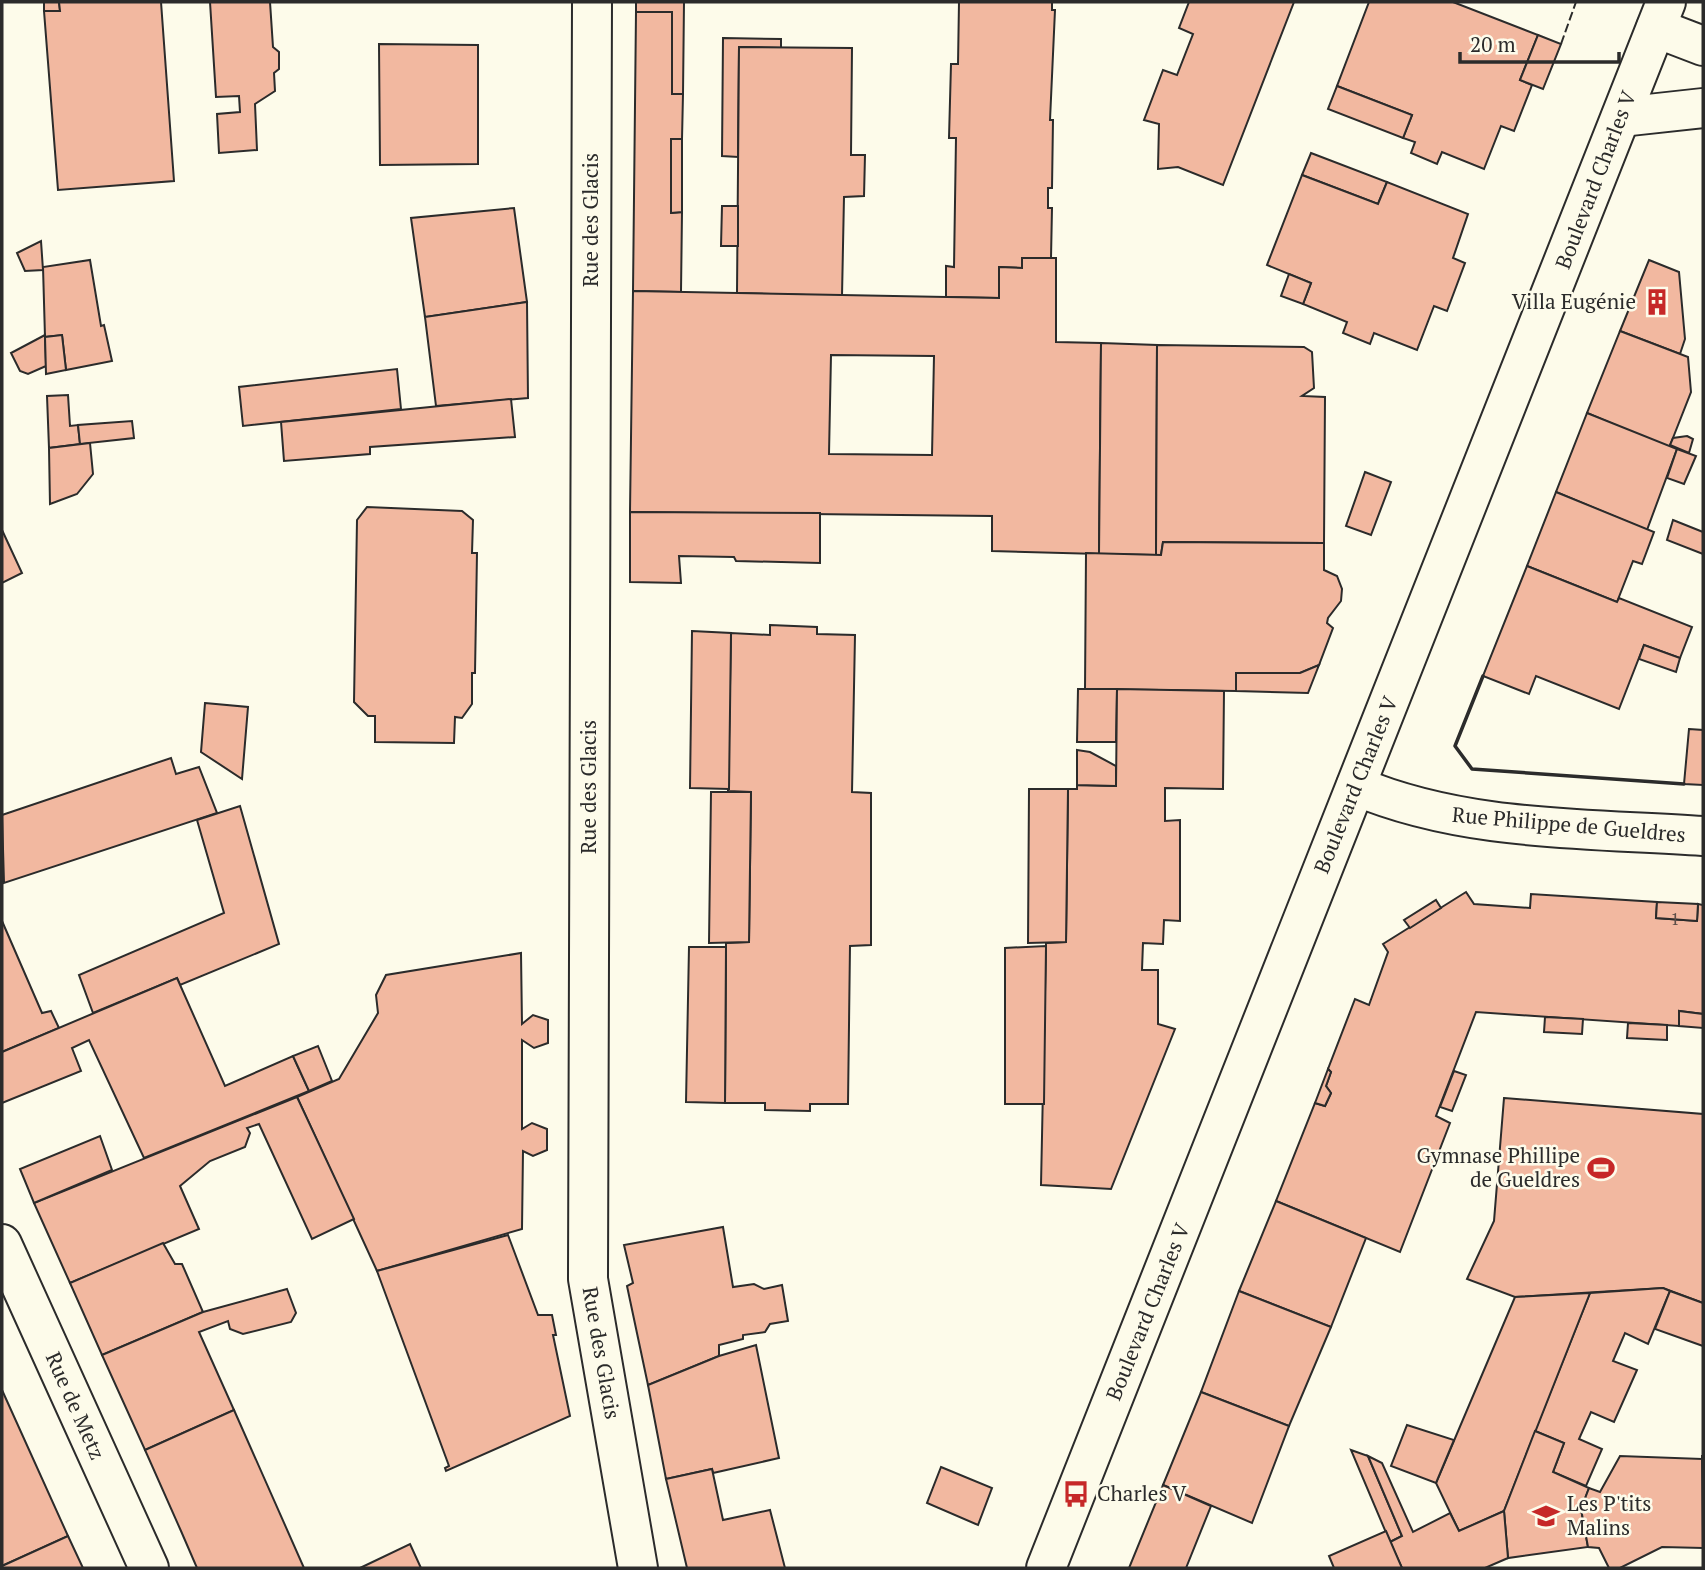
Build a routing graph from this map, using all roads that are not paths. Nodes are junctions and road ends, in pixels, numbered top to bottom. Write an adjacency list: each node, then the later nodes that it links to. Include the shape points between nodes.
1 (592, 2): 10 (street, Rue des Glacis, via 588,1279)
2 (1661, 15): 3 (street); 5 (street, Boulevard Charles V)
3 (1703, 46)
4 (1703, 108): 5 (street)
5 (1621, 117): 6 (street, Boulevard Charles V)
6 (1356, 786): 7 (street, Rue Philippe de Gueldres, via 1402,805 1466,819); 11 (street, Boulevard Charles V)
7 (1703, 836)
8 (2, 1244): 9 (street, Rue de Metz)
9 (149, 1568)
10 (638, 1568)
11 (1046, 1568)

